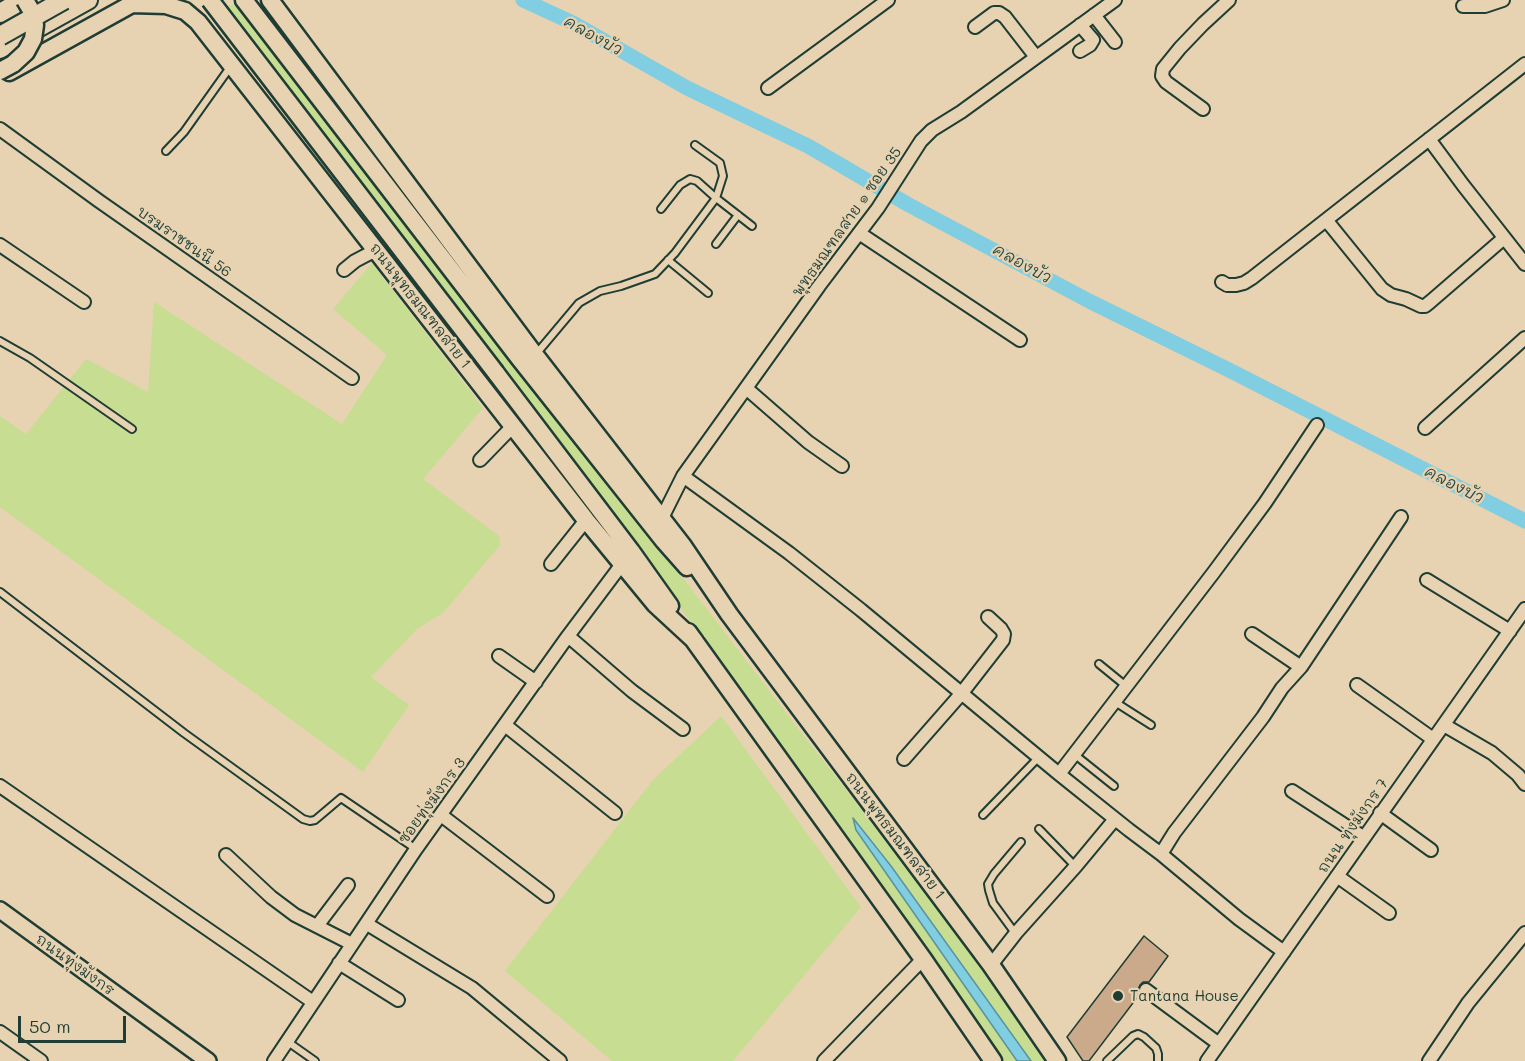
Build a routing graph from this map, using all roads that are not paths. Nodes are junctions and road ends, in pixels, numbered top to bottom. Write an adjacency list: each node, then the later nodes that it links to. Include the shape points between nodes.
1 (24, 0): 15 (main road); 26 (main road, bridge, via 32,12 33,39 26,52)
2 (64, 0): 19 (main road, bridge)
3 (88, 0): 21 (main road)
4 (210, 0): 76 (main road, ถนนพุทธมณฑลสาย 1, bridge, via 631,551)
5 (218, 0): 24 (main road, via 207,19 210,34)
6 (244, 0): 53 (main road, ถนนพุทธมณฑลสาย 1)
7 (260, 0): 13 (main road, ถนนพุทธมณฑลสาย 1)
8 (888, 0): 28 (street)
9 (1115, 0): 16 (street, พุทธมณฑลสาย ๑ ซอย 35)
10 (1229, 0): 29 (street, via 1163,69 1166,82)
11 (1503, 0): 14 (street, via 1485,6)
12 (135, 2): 24 (main road, ถนนพุทธมณฑลสาย 1, via 185,11); 27 (main road)
13 (275, 6): 53 (main road, ถนนพุทธมณฑลสาย 1)
14 (1463, 6)
15 (0, 13)
16 (1094, 15): 17 (street, พุทธมณฑลสาย ๑ ซอย 35); 20 (street)
17 (1080, 25): 22 (street, via 1093,40); 23 (street, พุทธมณฑลสาย ๑ ซอย 35)
18 (975, 27): 23 (street, via 999,13)
19 (0, 36)
20 (1115, 42)
21 (0, 49)
22 (1080, 51)
23 (1036, 57): 39 (street, พุทธมณฑลสาย ๑ ซอย 35, via 932,130)
24 (227, 59): 33 (lane, via 184,132); 43 (main road, ถนนพุทธมณฑลสาย 1)
25 (1524, 68): 31 (street)
26 (0, 70)
27 (0, 77)
28 (768, 88)
29 (1203, 109)
30 (0, 129): 54 (street, บรมราชชนนี 56)
31 (1429, 139): 37 (street); 40 (street)
32 (695, 145): 34 (lane, via 720,163 723,176)
33 (166, 151)
34 (716, 198): 35 (lane, via 690,179); 36 (lane); 44 (lane)
35 (661, 208)
36 (738, 215): 38 (lane); 41 (lane)
37 (1327, 221): 40 (street, via 1382,289 1421,306); 47 (street, via 1244,283)
38 (752, 226)
39 (859, 233): 51 (street); 55 (street, พุทธมณฑลสาย ๑ ซอย 35)
40 (1504, 238): 45 (street)
41 (716, 244)
42 (0, 245): 49 (street)
43 (376, 250): 46 (street); 57 (main road, ถนนพุทธมณฑลสาย 1)
44 (668, 260): 48 (lane); 53 (lane, via 655,274 600,291 579,303)
45 (1525, 264)
46 (344, 270)
47 (1222, 282)
48 (708, 293)
49 (84, 302)
50 (1525, 338): 58 (street)
51 (1020, 340)
52 (0, 341): 59 (lane)
53 (527, 357): 64 (main road, ถนนพุทธมณฑลสาย 1); 71 (main road, ถนนพุทธมณฑลสาย 1, via 664,542)
54 (352, 378)
55 (746, 388): 61 (street); 62 (street, พุทธมณฑลสาย ๑ ซอย 35)
56 (1317, 425): 82 (street, via 1214,572)
57 (513, 426): 60 (street); 65 (main road, ถนนพุทธมณฑลสาย 1)
58 (1425, 428)
59 (132, 429)
60 (480, 460)
61 (842, 466)
62 (683, 476): 64 (street, พุทธมณฑลสาย ๑ ซอย 35); 83 (street, via 789,553)
63 (1401, 517): 79 (street)
64 (662, 518): 71 (main road, ถนนพุทธมณฑลสาย 1)
65 (586, 520): 66 (street); 67 (main road, ถนนพุทธมณฑลสาย 1)
66 (551, 564)
67 (622, 564): 75 (street, ซอยทุ่งมังกร 3); 76 (main road, ถนนพุทธมณฑลสาย 1)
68 (1427, 580): 73 (street)
69 (0, 592): 106 (lane, via 303,819 315,820 341,798)
70 (1525, 609): 73 (street, ถนน ทุ่งมังกร 7)
71 (729, 614): 124 (main road, ถนนพุทธมณฑลสาย 1)
72 (988, 617): 83 (street, via 1001,629 1003,640)
73 (1510, 631): 87 (street, ถนน ทุ่งมังกร 7)
74 (1252, 634): 79 (street)
75 (568, 636): 80 (street, ซอยทุ่งมังกร 3); 88 (street)
76 (694, 640): 122 (main road, ถนนพุทธมณฑลสาย 1)
77 (499, 656): 80 (street)
78 (1099, 664): 82 (lane)
79 (1301, 667): 108 (street)
80 (536, 682): 86 (street, ซอยทุ่งมังกร 3)
81 (1357, 685): 89 (street)
82 (1126, 686): 84 (street)
83 (961, 694): 91 (street); 92 (street)
84 (1114, 702): 85 (lane); 90 (street)
85 (1151, 724)
86 (505, 725): 98 (street); 100 (street, ซอยทุ่งมังกร 3)
87 (1444, 725): 89 (street, ถนน ทุ่งมังกร 7); 94 (street, via 1492,753)
88 (683, 729)
89 (1433, 739): 99 (street, ถนน ทุ่งมังกร 7)
90 (1074, 754): 93 (street); 96 (lane)
91 (1038, 758): 93 (street); 101 (lane)
92 (904, 759)
93 (1059, 774): 102 (street)
94 (1525, 784)
95 (0, 786): 127 (street)
96 (1114, 786)
97 (1292, 791): 104 (street)
98 (615, 813)
99 (1380, 813): 104 (street, ถนน ทุ่งมังกร 7); 107 (street)
100 (441, 814): 106 (street, ซอยทุ่งมังกร 3); 113 (street)
101 (984, 815)
102 (1115, 819): 108 (street); 110 (street)
103 (1039, 829): 110 (lane)
104 (1363, 837): 111 (street, ถนน ทุ่งมังกร 7)
105 (1021, 842): 118 (lane, via 988,884 993,903)
106 (416, 849): 116 (street, ซอยทุ่งมังกร 3)
107 (1431, 850)
108 (1161, 854): 121 (street, via 1239,920)
109 (226, 855): 117 (street, via 280,904)
110 (1076, 867): 118 (street)
111 (1337, 876): 115 (street); 121 (street, ถนน ทุ่งมังกร 7)
112 (348, 885): 117 (street)
113 (548, 896)
114 (0, 910): 132 (street, ถนนทุ่งมังกร)
115 (1389, 913)
116 (367, 924): 120 (street, ซอยทุ่งมังกร 3); 135 (street, via 472,988)
117 (317, 926): 120 (street)
118 (1016, 933): 124 (street)
119 (1525, 933): 142 (street, via 1468,1003)
120 (352, 944): 123 (street, ซอยทุ่งมังกร 3)
121 (1284, 952): 130 (street, ถนน ทุ่งมังกร 7)
122 (923, 959): 136 (street); 137 (main road, ถนนพุทธมณฑลสาย 1)
123 (339, 963): 126 (street); 127 (street, ซอยทุ่งมังกร 3)
124 (991, 965): 138 (main road, ถนนพุทธมณฑลสาย 1)
125 (1146, 990): 130 (street)
126 (398, 1000)
127 (313, 1002): 129 (street, ซอยทุ่งมังกร 3)
128 (0, 1032): 131 (street)
129 (287, 1041): 133 (street, ซอยทุ่งมังกร 3); 134 (lane)
130 (1219, 1044): 141 (street, ถนน ทุ่งมังกร 7)
131 (41, 1061)
132 (208, 1061)
133 (274, 1061)
134 (315, 1061)
135 (560, 1061)
136 (824, 1061)
137 (993, 1061)
138 (1057, 1061)
139 (1107, 1061): 140 (lane, via 1138,1034 1156,1048)
140 (1158, 1061)
141 (1207, 1061)
142 (1430, 1061)

